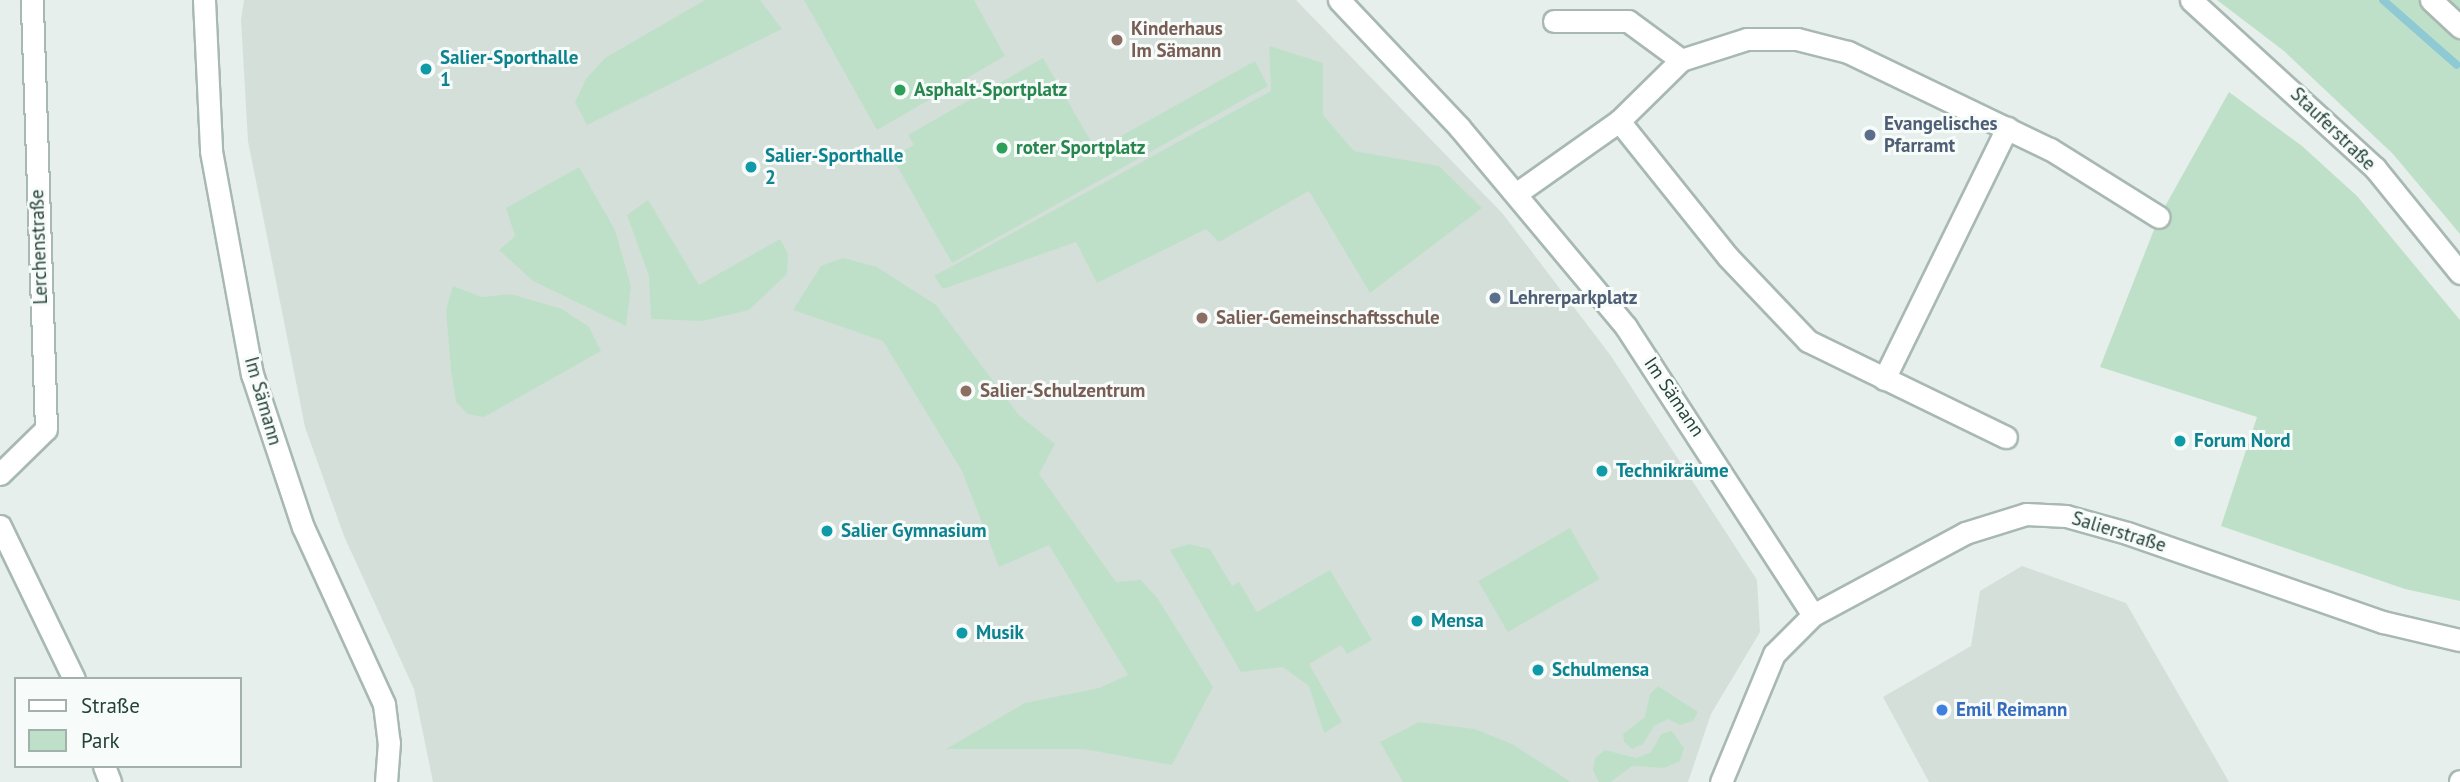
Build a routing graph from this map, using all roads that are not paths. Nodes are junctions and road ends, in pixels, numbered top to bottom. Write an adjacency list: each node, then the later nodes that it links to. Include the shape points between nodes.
1 (32, 0): 16 (street, Lerchenstraße, via 46,429)
2 (204, 0): 21 (street, Im Sämann, via 211,151 252,374 303,527 384,704 389,742)
3 (1339, 0): 11 (street, Im Sämann)
4 (2191, 0): 13 (street, Stauferstraße, via 2375,168)
5 (2431, 0): 7 (street)
6 (1553, 21): 8 (street, via 1628,21)
7 (2460, 27)
8 (1681, 60): 9 (street); 10 (street, via 1747,39 1797,39 1848,51)
9 (1619, 121): 11 (street); 14 (street, via 1728,257 1799,332)
10 (2007, 128): 12 (street); 14 (street)
11 (1517, 193): 18 (street, Im Sämann, via 1626,327)
12 (2159, 217)
13 (2460, 274)
14 (1884, 379): 15 (street)
15 (2006, 437)
16 (0, 474)
17 (0, 526): 20 (street)
18 (1813, 615): 19 (street, Salierstraße, via 1965,533 1994,522 2046,514 2127,533 2383,622); 22 (street, Salierstraße, via 1774,654)
19 (2460, 640)
20 (73, 677)
21 (386, 782)
22 (1721, 782)

